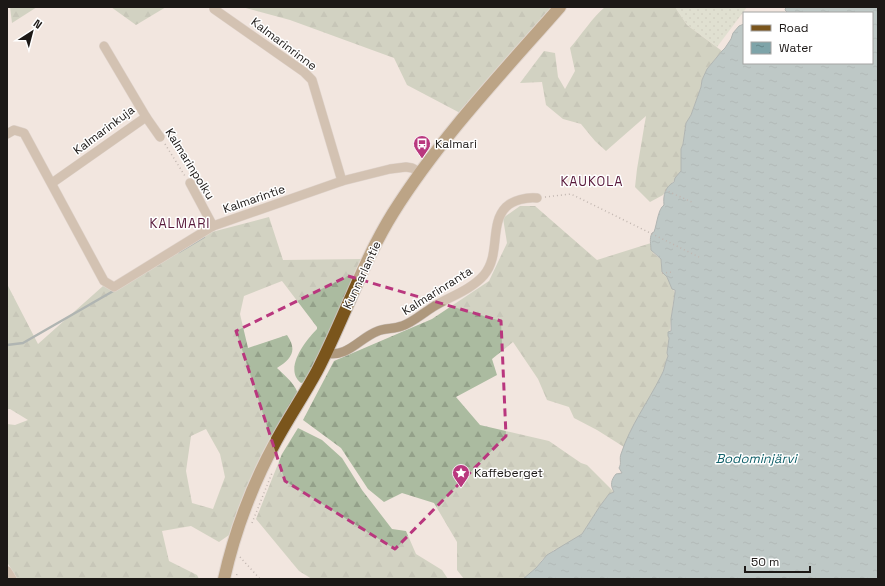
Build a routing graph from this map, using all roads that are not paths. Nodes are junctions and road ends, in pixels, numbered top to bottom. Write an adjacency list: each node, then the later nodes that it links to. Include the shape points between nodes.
1 (560, 7): 7 (main road, Kunnarlantie, via 465,115)
2 (214, 9): 8 (street, Kalmarinrinne, via 312,80)
3 (104, 46): 4 (street, Kalmarinkuja)
4 (146, 117): 6 (street, Kalmarinpolku); 10 (street, Kalmarinkuja)
5 (7, 134): 10 (street, Kalmarintie, via 14,130 24,133)
6 (160, 137)
7 (420, 172): 8 (street, Kalmarintie, via 406,166); 13 (main road, Kunnarlantie, via 379,238)
8 (342, 181): 12 (street, Kalmarintie)
9 (190, 182): 12 (street, Kalmarinpolku)
10 (52, 183): 12 (street, Kalmarintie, via 104,281 114,287)
11 (537, 198): 13 (street, Kalmarinranta, via 529,197 515,202 501,213 490,265 474,284 403,326 378,331 342,354)
12 (213, 226)
13 (326, 353): 16 (main road, Kunnarlantie, via 276,441 255,484 237,530)
14 (7, 571): 15 (street)
15 (12, 579)
16 (224, 579)

